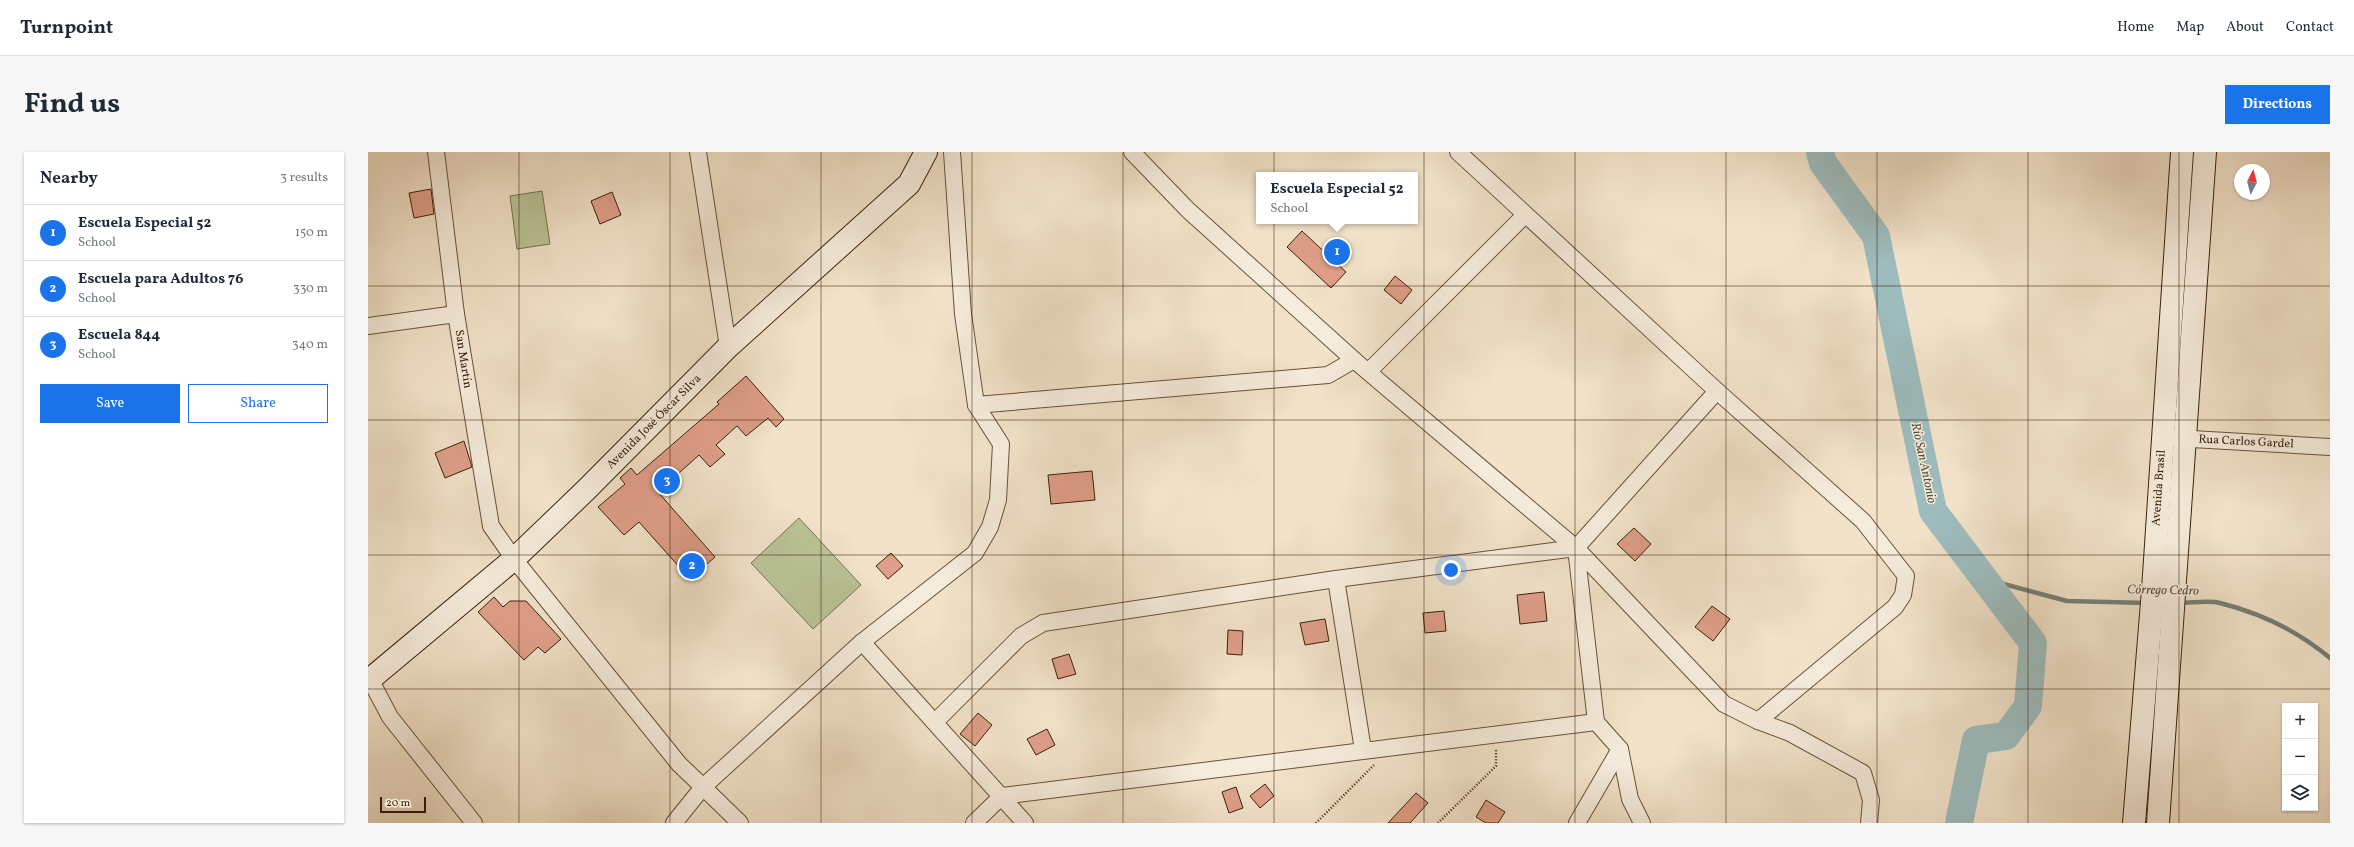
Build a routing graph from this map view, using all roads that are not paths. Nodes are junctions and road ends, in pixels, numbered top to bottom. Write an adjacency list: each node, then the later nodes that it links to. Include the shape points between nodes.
1 (436, 152): 12 (street, San Martín)
2 (698, 152): 14 (street)
3 (926, 152): 14 (main road, Avenida José Óscar Silva, via 909,184)
4 (952, 152): 18 (street, via 963,314)
5 (1132, 152): 15 (street, via 1188,210)
6 (1458, 152): 9 (street)
7 (2182, 152): 10 (main road, Avenida Brasil)
8 (2204, 152): 11 (main road, Avenida Brasil)
9 (1525, 215): 16 (street); 17 (street)
10 (2172, 295): 11 (main road); 19 (main road, Avenida Brasil)
11 (2195, 296): 20 (main road, Avenida Brasil)
12 (456, 314): 13 (street); 23 (street, San Martín, via 491,526)
13 (368, 326)
14 (728, 348): 23 (main road, Avenida José Óscar Silva)
15 (1354, 360): 16 (street); 18 (street, via 1328,376)
16 (1369, 371): 22 (street)
17 (1717, 391): 22 (street); 31 (street, via 1864,521 1906,576 1903,594 1895,608)
18 (976, 405): 27 (street, via 1001,444 998,500 990,527 975,554)
19 (2162, 437): 20 (street, Rua Carlos Gardel); 25 (main road, Avenida Brasil)
20 (2184, 439): 21 (street, Rua Carlos Gardel); 25 (main road, Avenida Brasil)
21 (2330, 447)
22 (1576, 548): 24 (street); 30 (street); 31 (street, via 1724,704)
23 (514, 559): 28 (main road, Avenida José Óscar Silva); 34 (street, San Martín, via 679,764)
24 (1336, 579): 29 (street, via 1043,623 1021,636); 32 (street)
25 (2163, 591): 26 (main road, Avenida Brasil)
26 (2162, 614): 44 (main road, Avenida Brasil); 45 (main road, Avenida Brasil)
27 (862, 642): 29 (street); 34 (street)
28 (369, 680): 36 (street, via 390,717)
29 (935, 722): 35 (street)
30 (1596, 722): 32 (street, via 1497,736); 33 (street)
31 (1758, 722): 43 (street, via 1790,733 1863,773 1871,800)
32 (1363, 750): 35 (street)
33 (1620, 750): 41 (street); 42 (street, via 1630,799)
34 (703, 787): 37 (street); 38 (street, San Martín)
35 (1002, 796): 39 (street); 40 (street)
36 (474, 823)
37 (674, 823)
38 (740, 823)
39 (974, 823)
40 (1025, 823)
41 (1577, 823)
42 (1642, 823)
43 (1868, 823)
44 (2134, 823)
45 (2158, 823)

